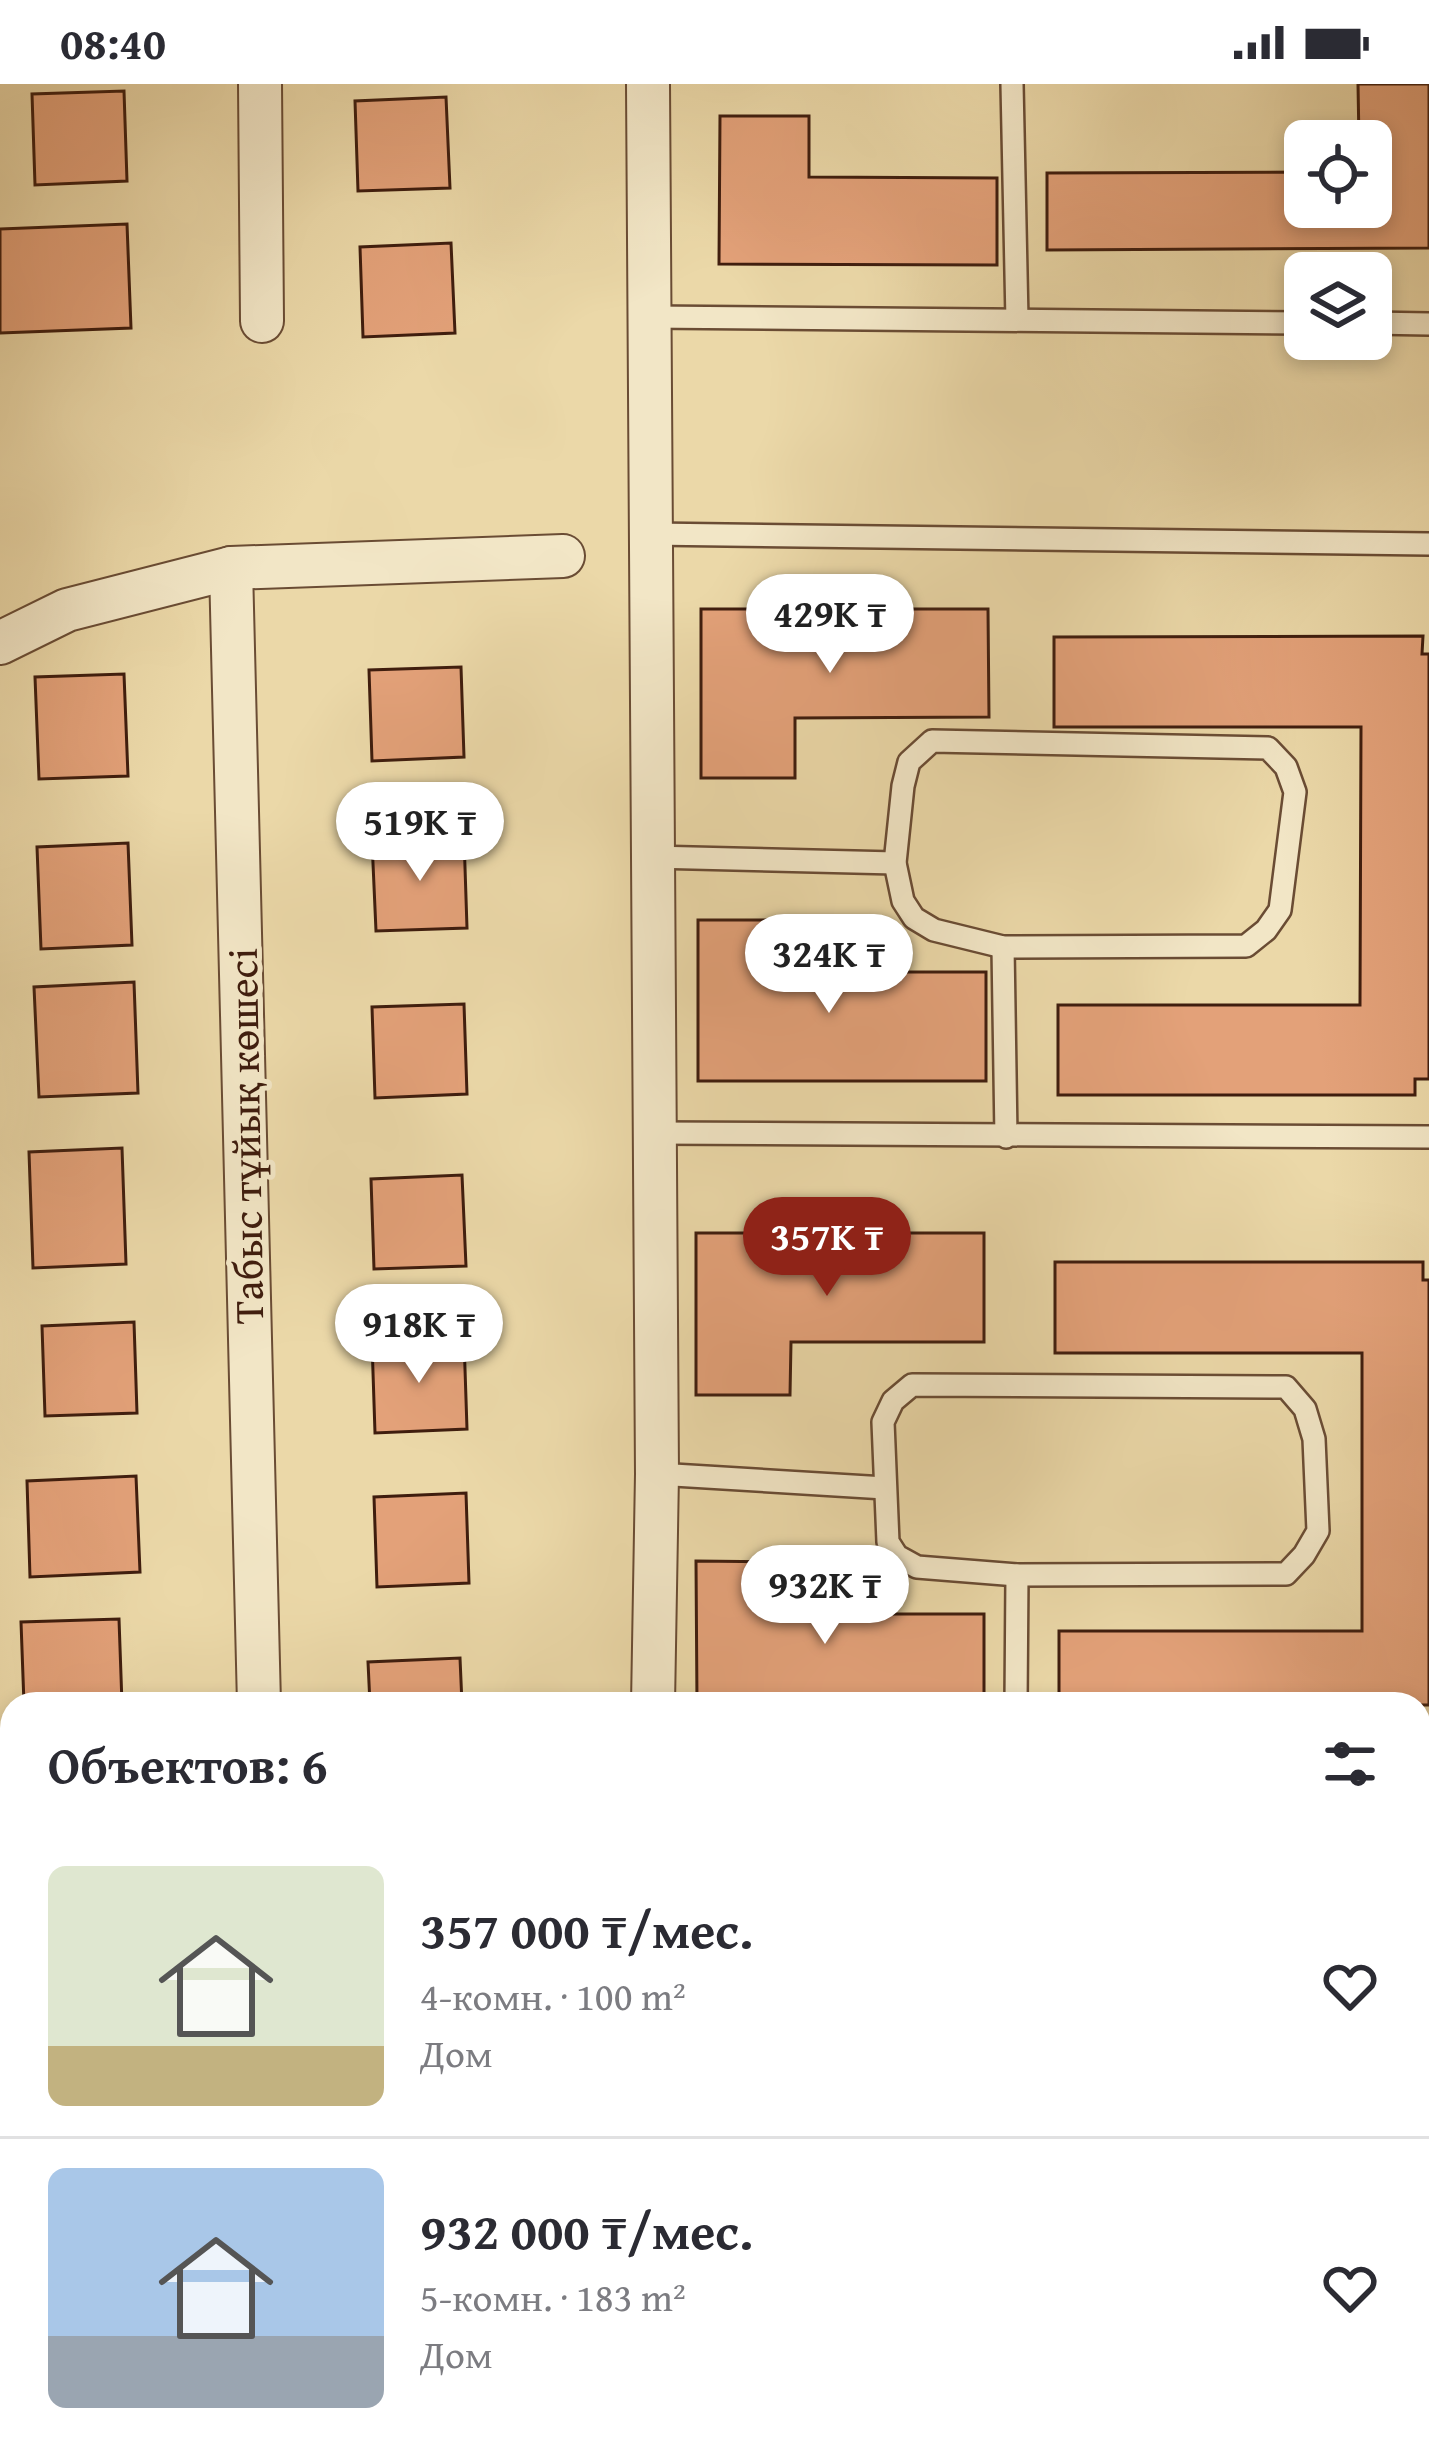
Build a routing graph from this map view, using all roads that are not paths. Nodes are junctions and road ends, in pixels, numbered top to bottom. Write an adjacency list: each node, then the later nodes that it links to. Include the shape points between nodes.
1 (260, 84): 6 (street)
2 (648, 84): 4 (street)
3 (1012, 84): 5 (lane)
4 (649, 317): 5 (lane); 10 (street)
5 (1017, 320): 7 (lane)
6 (262, 321)
7 (1284, 323)
8 (1392, 323): 9 (lane)
9 (1429, 324)
10 (650, 534): 11 (lane); 15 (street)
11 (1429, 544)
12 (563, 556): 13 (street)
13 (231, 568): 14 (street, via 67,610); 24 (street, Табыс тұйық көшесі)
14 (0, 643)
15 (652, 857): 16 (lane); 18 (street)
16 (896, 863): 17 (lane, via 914,918); 17 (lane, via 910,762 932,741 1268,748 1286,767 1295,792 1280,910 1246,946)
17 (1003, 947): 19 (lane)
18 (654, 1133): 19 (lane); 21 (street)
19 (1006, 1136): 20 (lane)
20 (1429, 1137)
21 (657, 1474): 22 (lane); 25 (street)
22 (885, 1488): 23 (lane, via 888,1541 897,1556 917,1567); 23 (lane, via 883,1422 911,1385 1286,1387 1305,1409 1318,1531 1286,1574)
23 (1017, 1575): 26 (lane)
24 (259, 1692)
25 (653, 1692)
26 (1016, 1692)

